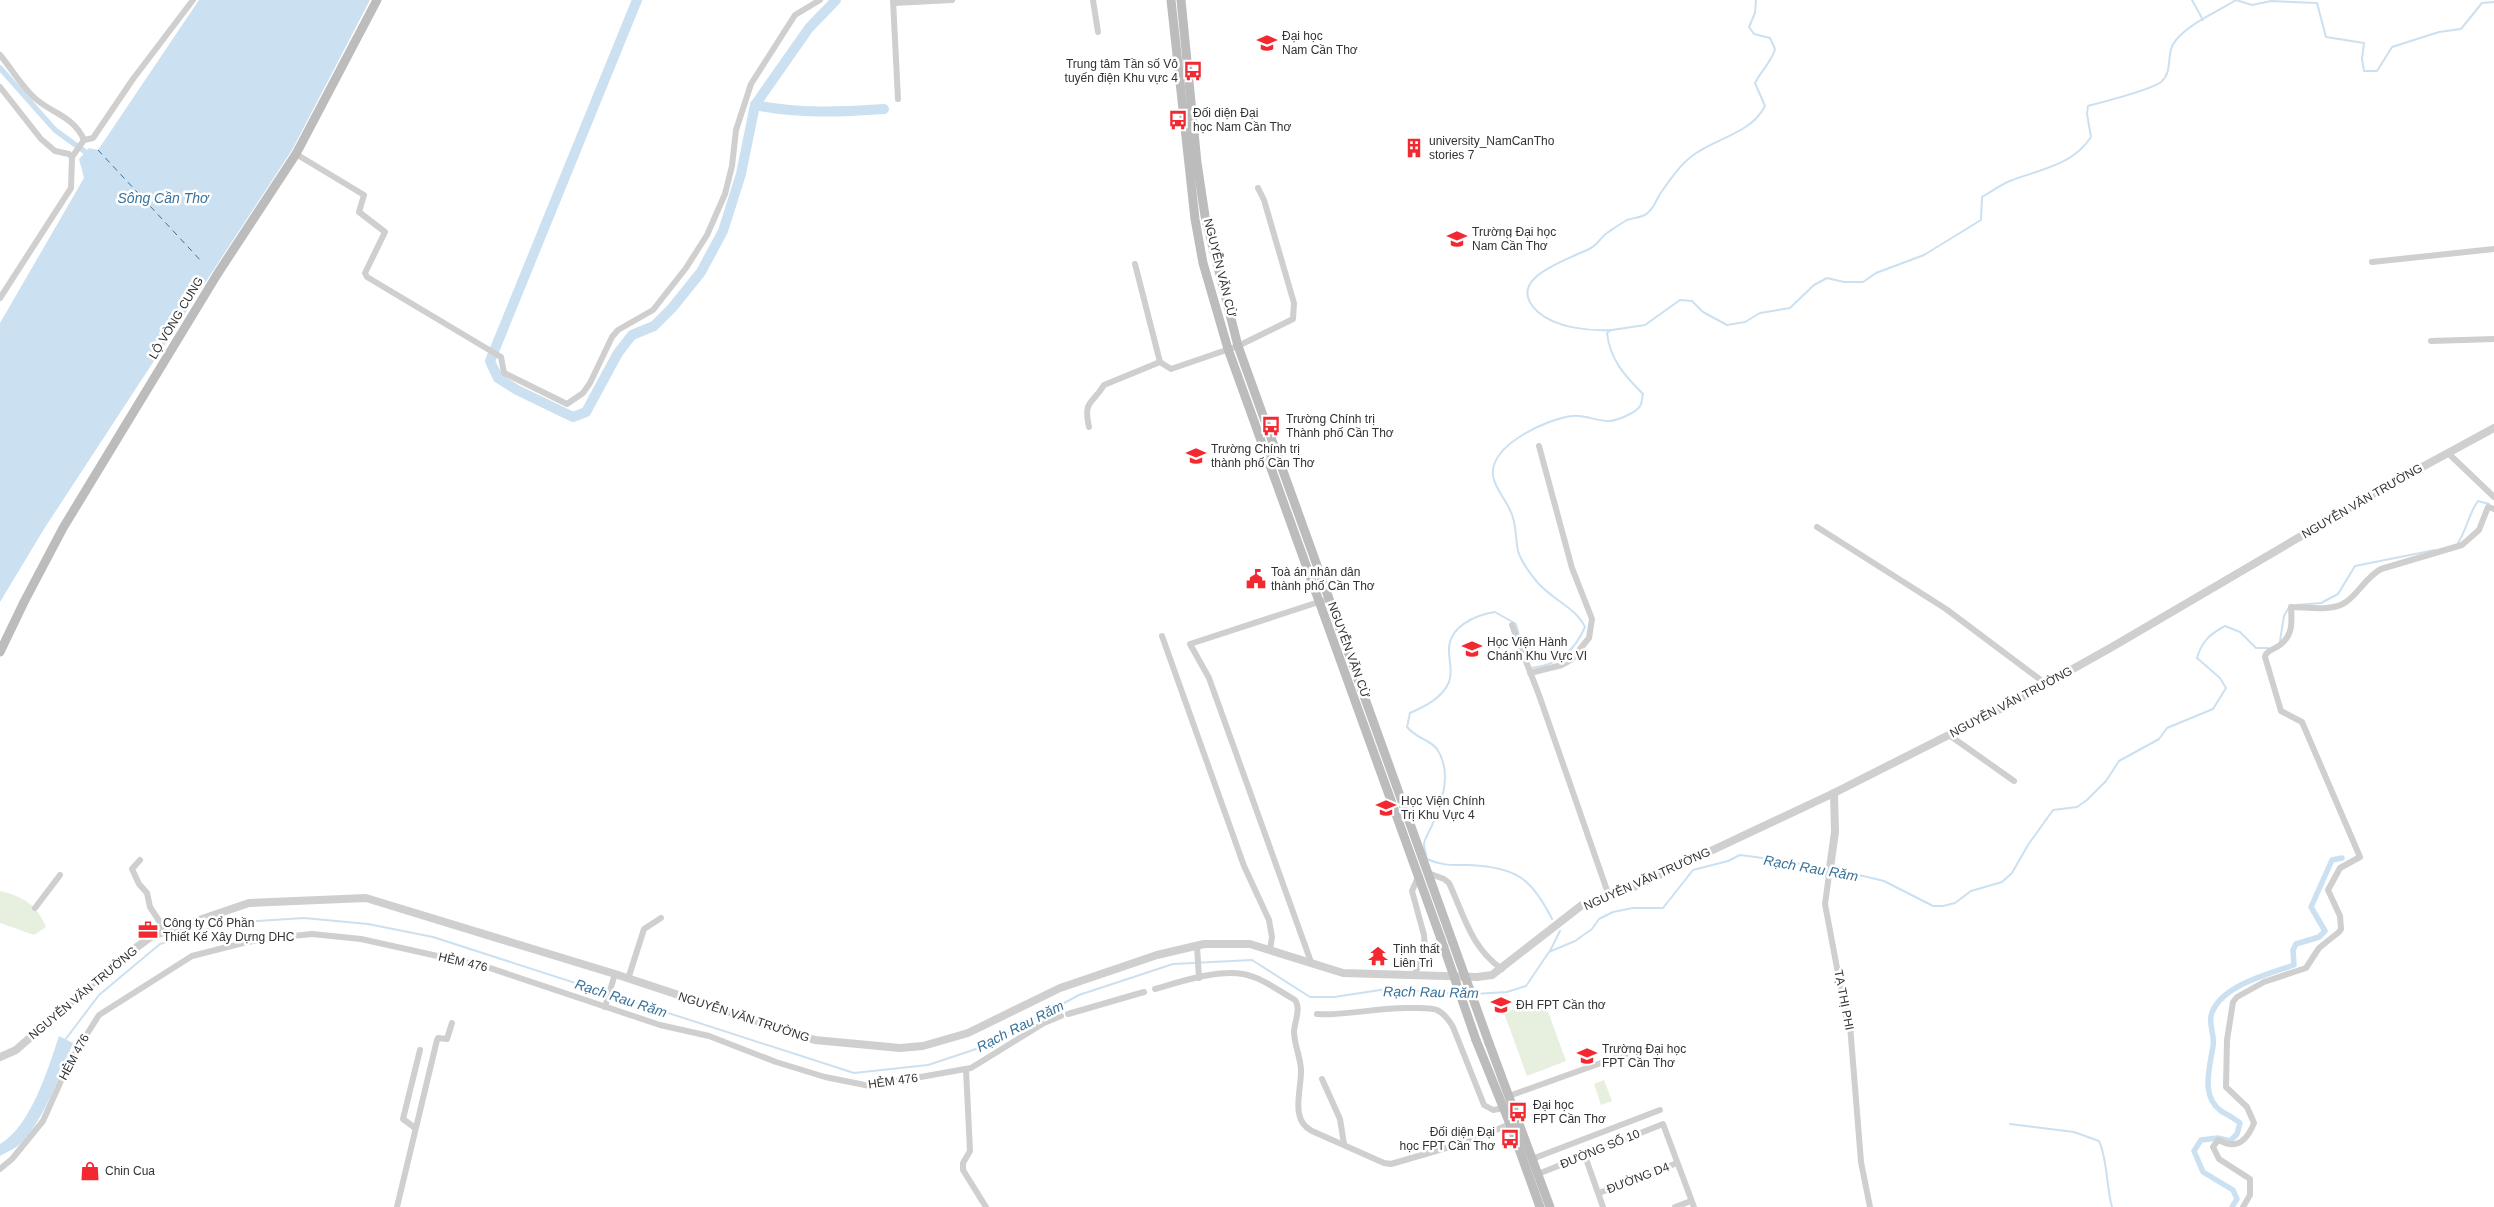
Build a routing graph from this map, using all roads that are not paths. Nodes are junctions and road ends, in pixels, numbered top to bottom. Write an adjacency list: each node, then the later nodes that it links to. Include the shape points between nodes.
1 (192, 0): 14 (street, via 93,138)
2 (377, 0): 15 (main road, LỘ VÒNG CUNG)
3 (820, 0): 15 (street, via 795,16 751,84 736,130 727,188 707,235 653,310 624,325 612,337 583,393 567,404 504,373 500,357 366,278 365,273 385,232 360,212 364,194)
4 (944, 0): 5 (street); 9 (street)
5 (952, 0)
6 (1093, 0): 10 (street)
7 (1171, 0): 19 (main road, NGUYỄN VĂN CỪ)
8 (1181, 0): 18 (main road, NGUYỄN VĂN CỪ)
9 (893, 2): 13 (street)
10 (1098, 32)
11 (0, 55): 14 (street, via 37,100 61,114)
12 (0, 88): 16 (street, via 55,152)
13 (898, 99)
14 (84, 140): 16 (street)
15 (296, 154): 41 (main road, LỘ VÒNG CUNG, via 218,273 63,528)
16 (73, 155): 23 (street, via 71,188)
17 (1258, 188): 26 (street, via 1294,303 1295,316)
18 (1205, 216): 19 (street); 26 (main road, NGUYỄN VĂN CỪ)
19 (1194, 219): 27 (main road, NGUYỄN VĂN CỪ)
20 (2494, 249): 21 (street)
21 (2372, 262)
22 (1135, 264): 28 (street)
23 (0, 298)
24 (2494, 339): 25 (street)
25 (2431, 341)
26 (1238, 346): 27 (street); 33 (main road, NGUYỄN VĂN CỪ)
27 (1228, 349): 28 (street, via 1175,369 1164,367); 34 (main road, NGUYỄN VĂN CỪ)
28 (1160, 362): 29 (street, via 1104,385 1100,394 1087,406)
29 (1089, 426)
30 (2494, 428): 32 (street, NGUYỄN VĂN TRƯỜNG)
31 (1539, 446): 43 (street, via 1572,568 1592,619 1589,638 1571,660)
32 (2448, 453): 35 (street); 44 (street, NGUYỄN VĂN TRƯỜNG)
33 (1290, 491): 34 (main road); 38 (main road, NGUYỄN VĂN CỪ)
34 (1280, 494): 38 (main road, NGUYỄN VĂN CỪ)
35 (2494, 497)
36 (2494, 509): 98 (street, via 2488,507 2479,530 2462,545 2381,570 2346,602 2332,608 2291,607 2289,635 2266,654 2281,712 2302,722 2360,857 2340,868 2328,890 2340,916 2339,932 2319,948 2306,968 2264,982 2237,997 2231,1007 2226,1087 2247,1107 2254,1123 2242,1140 2230,1144 2218,1140 2214,1143 2214,1150 2220,1159 2250,1179 2250,1195)
37 (1817, 527): 44 (street, via 1946,609)
38 (1323, 600): 42 (main road, NGUYỄN VĂN CỪ); 60 (street, via 1190,644 1209,678)
39 (1512, 625): 43 (street)
40 (1162, 636): 59 (street, via 1244,866 1269,920)
41 (0, 652)
42 (1345, 660): 46 (main road, NGUYỄN VĂN CỪ); 48 (main road, NGUYỄN VĂN CỪ)
43 (1530, 673): 54 (street)
44 (2046, 684): 45 (street, NGUYỄN VĂN TRƯỜNG)
45 (1949, 735): 47 (street); 49 (street, NGUYỄN VĂN TRƯỜNG)
46 (1394, 781): 48 (main road); 52 (main road, NGUYỄN VĂN CỪ)
47 (2014, 781)
48 (1385, 784): 52 (main road, NGUYỄN VĂN CỪ)
49 (1834, 793): 51 (street, TẠ THỊ PHI, via 1835,832); 54 (street, NGUYỄN VĂN TRƯỜNG)
50 (140, 860): 57 (street, via 132,869 150,907)
51 (1829, 872): 97 (street, TẠ THỊ PHI, via 1825,904 1850,1025 1861,1162)
52 (1423, 874): 61 (street, via 1449,883 1475,943 1485,957); 64 (street, via 1412,890 1425,948); 78 (main road, NGUYỄN VĂN CỪ, bridge, via 1453,943); 79 (main road, NGUYỄN VĂN CỪ, bridge, via 1441,939)
53 (60, 875): 55 (street)
54 (1609, 896): 61 (street, NGUYỄN VĂN TRƯỜNG, via 1582,905)
55 (35, 908)
56 (661, 918): 65 (street, via 644,929)
57 (166, 930): 62 (street, NGUYỄN VĂN TRƯỜNG, via 249,903 366,898); 75 (street, NGUYỄN VĂN TRƯỜNG, via 152,936 115,964 16,1050)
58 (1197, 950): 59 (street, NGUYỄN VĂN TRƯỜNG, via 1250,944); 63 (street); 65 (street, NGUYỄN VĂN TRƯỜNG, via 1157,955 1060,988 968,1033 923,1046 900,1048 815,1040)
59 (1270, 950): 60 (street, NGUYỄN VĂN TRƯỜNG)
60 (1311, 962): 64 (street, NGUYỄN VĂN TRƯỜNG, via 1343,973)
61 (1502, 969): 64 (street, NGUYỄN VĂN TRƯỜNG, via 1492,975 1477,977)
62 (614, 976): 65 (street, NGUYỄN VĂN TRƯỜNG); 68 (street)
63 (1198, 976): 66 (street); 83 (street, via 1244,974 1298,1003 1294,1033 1301,1069 1298,1109 1302,1123)
64 (1414, 976)
65 (628, 979)
66 (1155, 989)
67 (1144, 992): 69 (street)
68 (606, 1005): 76 (street, HẺM 476, via 660,1025 710,1036 776,1062 853,1084 870,1086); 87 (street, HẺM 476, via 488,968 361,939 312,934 247,942 192,956 100,1015 69,1063 43,1120)
69 (1068, 1014)
70 (1317, 1014): 79 (street, via 1395,1008 1438,1011 1453,1027 1484,1105 1493,1110)
71 (1061, 1016): 76 (street, HẺM 476)
72 (452, 1024): 82 (street, via 447,1039 437,1040)
73 (420, 1050): 82 (street, via 403,1119)
74 (1626, 1054): 78 (street)
75 (0, 1057)
76 (966, 1069): 92 (street, via 970,1144 963,1170)
77 (1322, 1079): 83 (street, via 1340,1119)
78 (1509, 1096): 85 (main road, NGUYỄN VĂN CỪ)
79 (1504, 1108): 81 (main road, NGUYỄN VĂN CỪ)
80 (1660, 1110): 85 (street)
81 (1510, 1124): 83 (street, via 1467,1142 1396,1163 1384,1163); 88 (main road, NGUYỄN VĂN CỪ)
82 (415, 1128): 91 (street)
83 (1344, 1144)
84 (1585, 1156): 86 (street, ĐƯỜNG SỐ 10, via 1663,1124); 88 (street, ĐƯỜNG SỐ 10); 89 (street)
85 (1532, 1159): 88 (main road, NGUYỄN VĂN CỪ)
86 (1677, 1163): 89 (street, ĐƯỜNG D4); 90 (street)
87 (0, 1169)
88 (1534, 1176): 93 (main road, NGUYỄN VĂN CỪ); 94 (main road, NGUYỄN VĂN CỪ)
89 (1598, 1193): 95 (street)
90 (1692, 1204): 96 (street)
91 (397, 1207)
92 (986, 1207)
93 (1540, 1207)
94 (1550, 1207)
95 (1603, 1207)
96 (1675, 1207)
97 (1870, 1207)
98 (2243, 1207)

